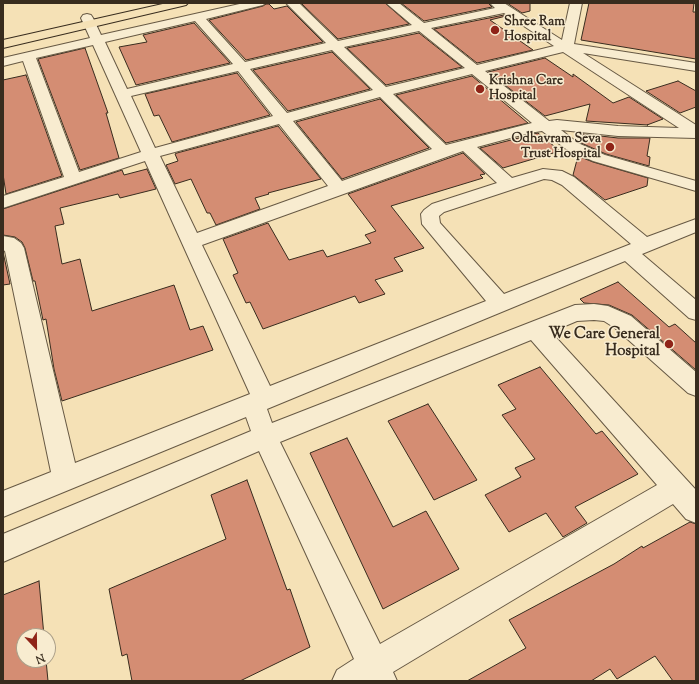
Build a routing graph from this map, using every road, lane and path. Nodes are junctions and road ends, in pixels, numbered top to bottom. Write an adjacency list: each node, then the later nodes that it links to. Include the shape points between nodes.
1 (156, 3): 10 (main road)
2 (182, 3): 10 (main road)
3 (259, 3): 8 (street)
4 (292, 3): 13 (street)
5 (392, 3): 9 (street)
6 (576, 3): 14 (street)
7 (501, 6): 9 (street); 14 (street)
8 (198, 17): 10 (street); 17 (street)
9 (423, 26): 13 (street); 19 (street)
10 (91, 27): 11 (main road); 12 (main road); 15 (street); 21 (street)
11 (3, 37)
12 (3, 44)
13 (336, 45): 17 (street); 20 (street)
14 (567, 47): 18 (street); 19 (street); 24 (street)
15 (28, 56): 16 (street); 28 (street)
16 (3, 62)
17 (242, 67): 21 (street); 22 (street)
18 (696, 67)
19 (476, 69): 20 (street); 23 (street)
20 (383, 92): 22 (street); 26 (street)
21 (122, 94): 27 (street)
22 (283, 118): 27 (street); 31 (street)
23 (544, 125): 24 (street, via 643,132); 25 (street); 30 (street, via 585,153)
24 (696, 132)
25 (466, 145): 26 (street); 29 (street)
26 (443, 151): 31 (street)
27 (150, 154): 28 (street); 35 (street)
28 (73, 179): 32 (street)
29 (509, 185): 36 (street, via 543,174 556,175 568,181); 37 (street, via 438,208 430,214 431,224)
30 (696, 186)
31 (339, 189): 35 (street)
32 (3, 202)
33 (696, 225): 36 (street)
34 (3, 242): 43 (street, via 14,248)
35 (191, 242): 41 (street)
36 (636, 249): 37 (street); 38 (street)
37 (500, 303): 41 (street)
38 (696, 312)
39 (535, 329): 40 (street, via 575,313 608,314 623,322); 42 (street); 44 (street)
40 (696, 386)
41 (258, 401): 42 (street); 43 (street)
42 (265, 437): 47 (street); 48 (street)
43 (66, 479): 45 (street)
44 (676, 488): 46 (street); 48 (street)
45 (3, 504)
46 (696, 510)
47 (3, 548)
48 (378, 674): 49 (street)
49 (348, 681)

